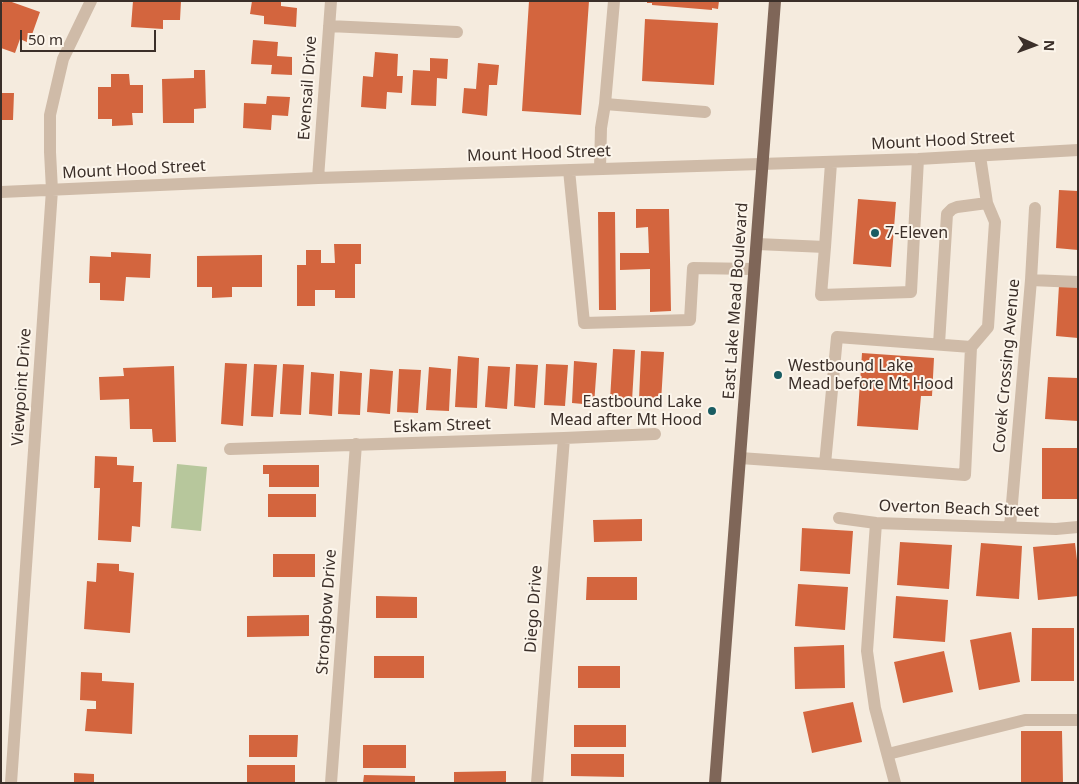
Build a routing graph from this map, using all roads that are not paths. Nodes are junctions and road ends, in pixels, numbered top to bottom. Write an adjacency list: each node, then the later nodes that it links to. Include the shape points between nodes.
1 (91, 1): 17 (street, Viewpoint Drive, via 63,59 50,115)
2 (331, 1): 5 (street, Evensail Drive)
3 (614, 1): 7 (street)
4 (775, 1): 13 (main road, East Lake Mead Boulevard)
5 (329, 26): 6 (street); 16 (street, Evensail Drive)
6 (458, 32)
7 (606, 104): 8 (street); 14 (street, via 601,128)
8 (705, 112)
9 (1078, 150): 10 (street, Mount Hood Street)
10 (980, 156): 11 (street, Mount Hood Street); 19 (street)
11 (918, 159): 12 (street, Mount Hood Street); 22 (street, via 911,292 821,295)
12 (831, 163): 13 (street, Mount Hood Street); 22 (street)
13 (763, 165): 14 (street, Mount Hood Street); 21 (main road, East Lake Mead Boulevard)
14 (600, 169): 15 (street, Mount Hood Street)
15 (569, 170): 16 (street, Mount Hood Street); 23 (street, via 584,322 690,320 694,268)
16 (318, 178): 17 (street, Mount Hood Street)
17 (52, 190): 18 (street, Mount Hood Street); 40 (street, Viewpoint Drive)
18 (1, 192)
19 (987, 203): 26 (street, via 952,209 947,214); 27 (street, via 994,222 988,327)
20 (1035, 208): 24 (street, Covek Crossing Avenue)
21 (756, 244): 22 (street); 23 (main road, East Lake Mead Boulevard)
22 (825, 247)
23 (754, 269): 32 (main road, East Lake Mead Boulevard)
24 (1031, 280): 25 (street); 36 (street, Covek Crossing Avenue)
25 (1078, 282)
26 (939, 344): 27 (street); 33 (street, via 837,337)
27 (971, 347): 33 (street, via 964,475)
28 (655, 434): 29 (street, Eskam Street)
29 (564, 438): 30 (street, Eskam Street); 42 (street, Diego Drive)
30 (356, 444): 31 (street, Eskam Street); 41 (street, Strongbow Drive)
31 (230, 449)
32 (740, 458): 33 (street); 43 (main road, East Lake Mead Boulevard)
33 (825, 464)
34 (839, 518): 35 (street, Overton Beach Street)
35 (876, 523): 36 (street, Overton Beach Street); 39 (street, via 867,651 875,708)
36 (1010, 527): 37 (street, Overton Beach Street)
37 (1078, 527)
38 (1078, 720): 39 (street, via 1025,720)
39 (888, 754): 44 (street)
40 (11, 783)
41 (331, 783)
42 (537, 783)
43 (715, 783)
44 (894, 783)

